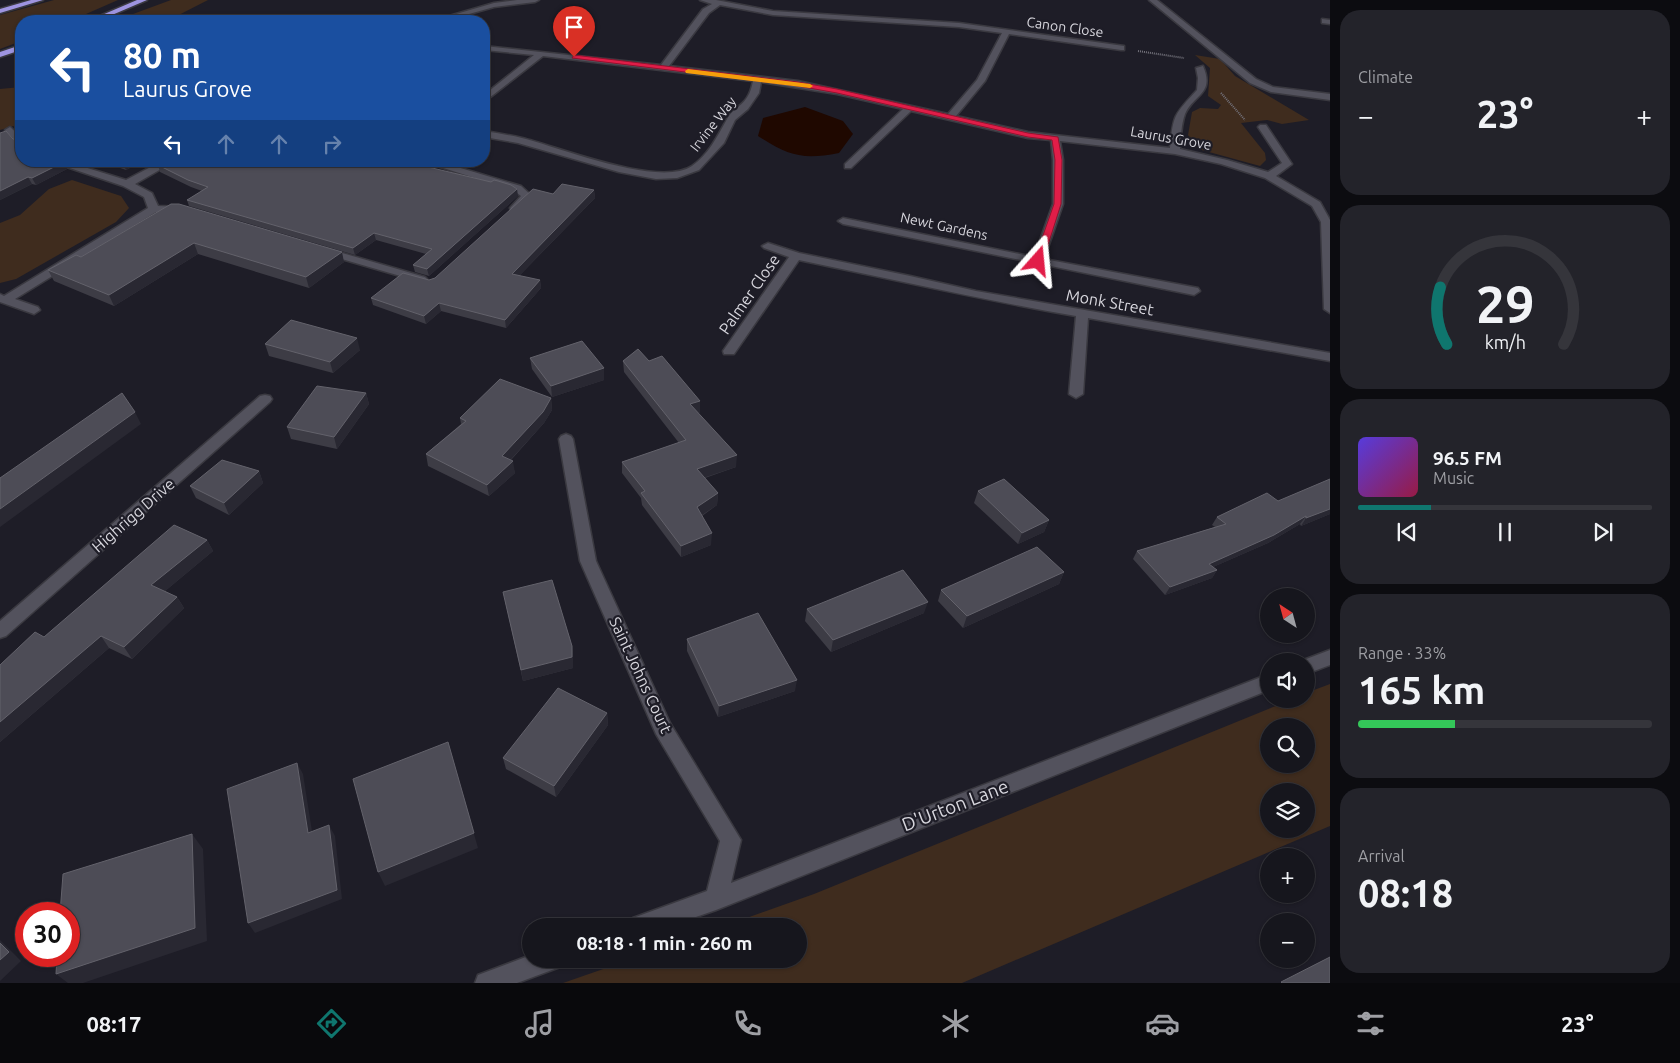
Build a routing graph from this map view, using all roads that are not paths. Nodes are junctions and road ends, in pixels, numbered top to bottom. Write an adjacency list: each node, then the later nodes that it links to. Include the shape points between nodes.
1 (40, 0): 8 (highway)
2 (142, 0): 10 (highway)
3 (535, 0): 9 (street)
4 (704, 0): 6 (street, Canon Close)
5 (1154, 0): 22 (street, via 1253,81 1271,89)
6 (718, 3): 12 (street, Canon Close, via 772,13 919,21); 18 (street, via 706,10)
7 (457, 4): 9 (street)
8 (0, 11)
9 (473, 11): 11 (street)
10 (106, 15)
11 (458, 15)
12 (1006, 33): 14 (street, Canon Close); 24 (street, Canon Close, via 981,81)
13 (490, 48): 16 (street, Laurus Grove)
14 (1121, 48)
15 (15, 49): 17 (highway)
16 (540, 52): 18 (street, Laurus Grove); 21 (street)
17 (0, 55)
18 (663, 68): 20 (street, Laurus Grove)
19 (1200, 68): 30 (street, via 1204,81 1202,91 1182,112)
20 (757, 80): 23 (street, Laurus Grove, via 837,91); 28 (street, Irvine Way, via 754,93 745,107 731,119 720,141 695,168 677,175 656,176 619,169 519,140)
21 (490, 94)
22 (1330, 97)
23 (908, 109): 24 (street, Laurus Grove); 31 (street)
24 (949, 118): 29 (street, Laurus Grove)
25 (1263, 127): 35 (street, via 1287,164)
26 (10, 130): 27 (street)
27 (15, 135)
28 (490, 135)
29 (1055, 138): 30 (street, Laurus Grove); 44 (street, via 1058,204)
30 (1175, 150): 35 (street, Laurus Grove)
31 (848, 166)
32 (73, 167): 36 (street)
33 (159, 167): 36 (street)
34 (446, 167): 39 (street, via 517,188 528,196)
35 (1269, 176): 48 (street, Laurus Grove, via 1316,204 1326,222)
36 (127, 184): 37 (street, via 148,195)
37 (154, 209): 38 (street); 47 (street)
38 (194, 213)
39 (505, 216)
40 (843, 220): 44 (street, Newt Gardens)
41 (768, 246): 43 (street, Monk Street)
42 (317, 249): 45 (street)
43 (796, 256): 50 (street, Monk Street); 51 (street, Palmer Close)
44 (1038, 261): 46 (street, Newt Gardens)
45 (432, 282)
46 (1194, 291)
47 (4, 299): 49 (street)
48 (1330, 309)
49 (34, 310)
50 (1082, 314): 52 (street, Monk Street); 53 (street)
51 (729, 351)
52 (1330, 357)
53 (1076, 394)
54 (265, 400): 56 (street, Highrigg Drive)
55 (566, 439): 60 (street, Saint Johns Court, via 588,561 664,728 731,840)
56 (0, 631)
57 (1330, 657): 58 (street)
58 (1315, 663)
59 (1260, 686): 60 (street, D'Urton Lane)
60 (716, 899): 61 (street, D'Urton Lane)
61 (663, 918)
62 (527, 968): 63 (street)
63 (486, 983)

